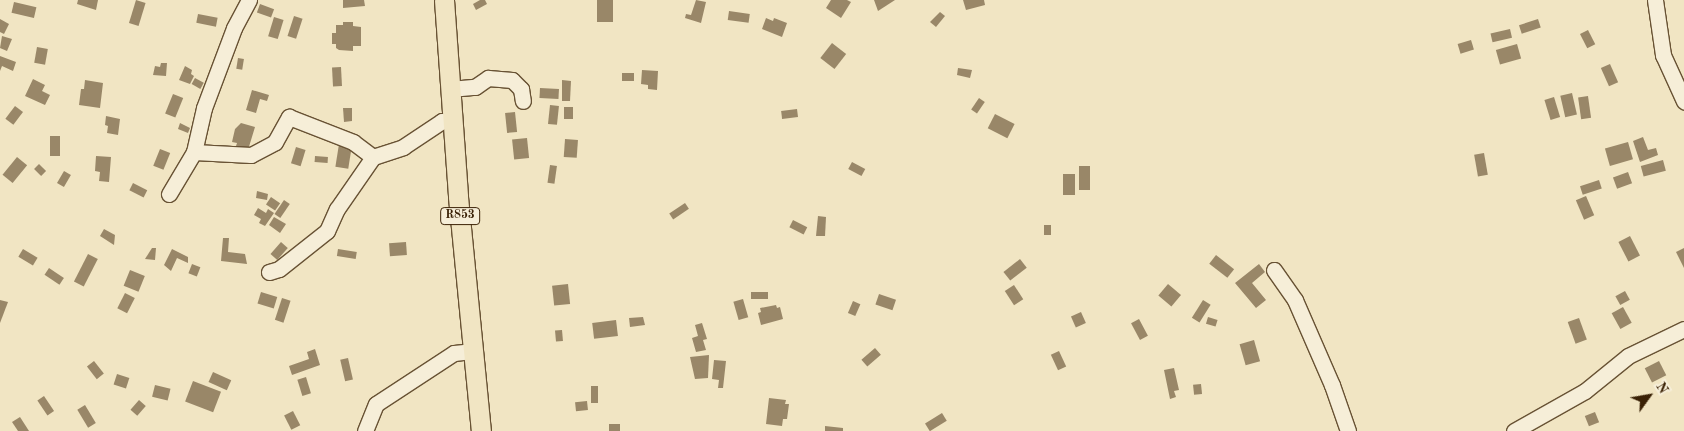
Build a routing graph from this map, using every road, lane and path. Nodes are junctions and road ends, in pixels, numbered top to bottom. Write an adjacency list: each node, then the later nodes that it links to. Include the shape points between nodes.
1 (249, 0): 8 (street, via 234,28 204,108)
2 (444, 0): 4 (main road, R853)
3 (1655, 0): 6 (street, via 1663,55)
4 (450, 89): 5 (street, via 475,87 488,78 512,80 521,89); 7 (main road, R853)
5 (523, 101)
6 (1684, 101)
7 (453, 121): 9 (street, via 442,121 403,146); 14 (main road, R853)
8 (194, 152): 9 (street, via 251,155 275,142 289,117 353,142); 10 (street)
9 (373, 157): 12 (street, via 337,209 327,231 279,269)
10 (169, 194)
11 (1274, 270): 17 (street, via 1295,300)
12 (269, 272)
13 (1684, 329): 18 (street, via 1628,356 1585,391)
14 (474, 351): 15 (street, via 454,353 376,404); 16 (main road, R853)
15 (366, 431)
16 (481, 431)
17 (1348, 431)
18 (1514, 431)

